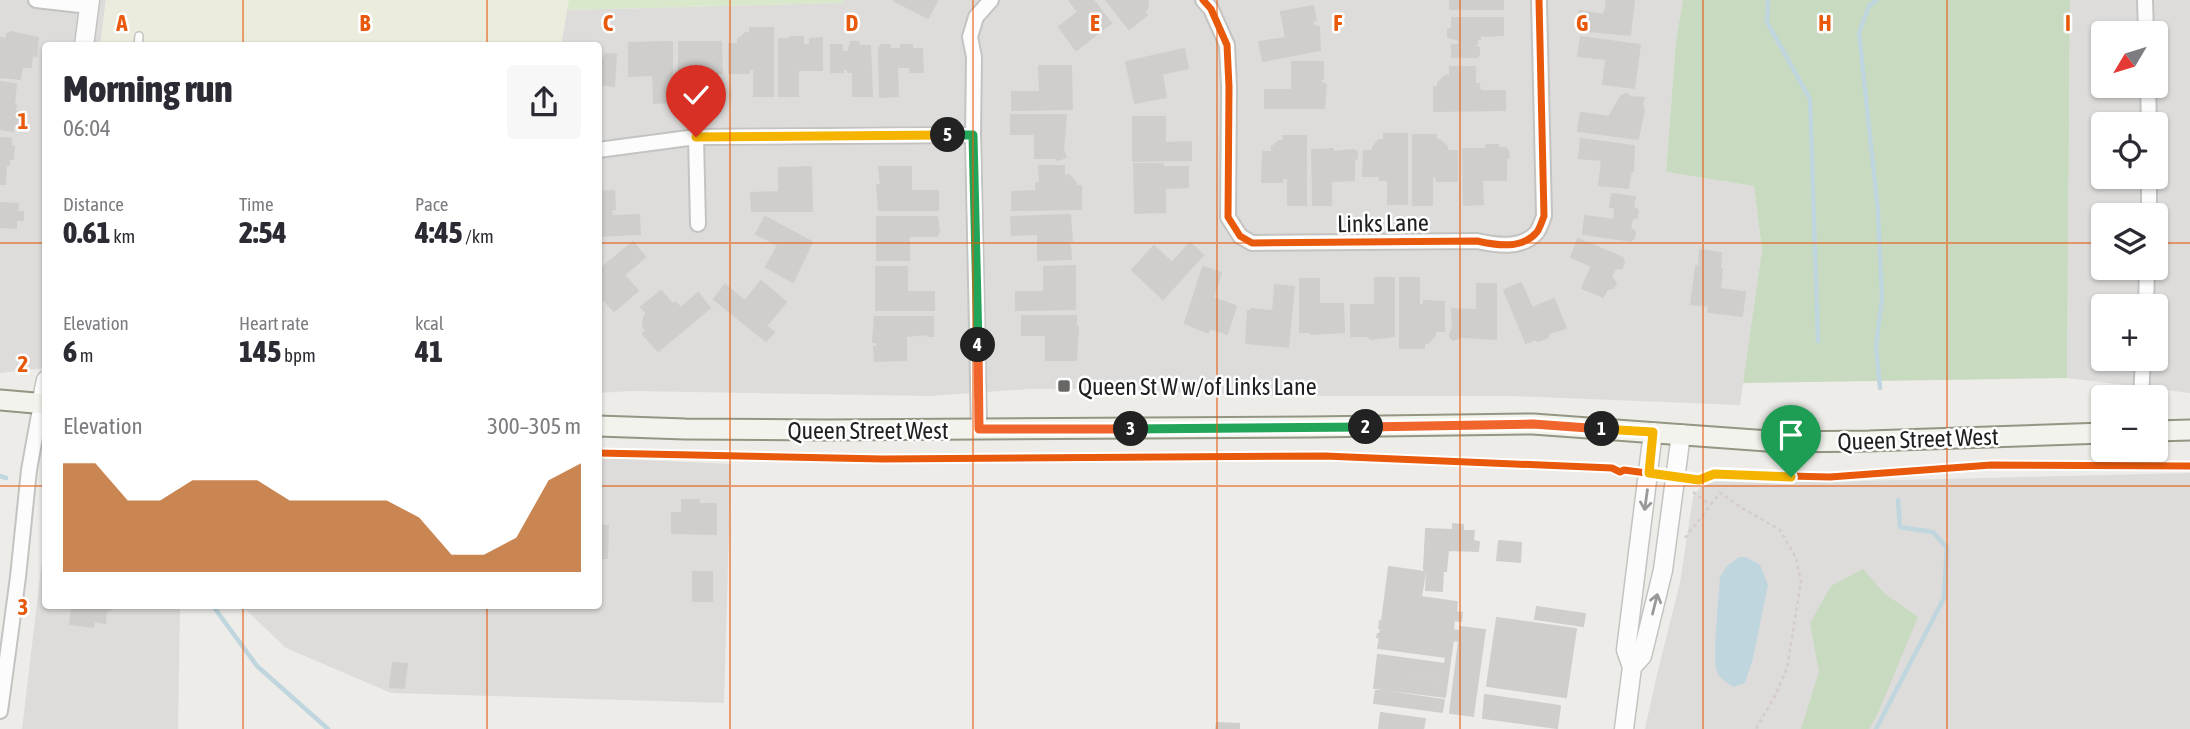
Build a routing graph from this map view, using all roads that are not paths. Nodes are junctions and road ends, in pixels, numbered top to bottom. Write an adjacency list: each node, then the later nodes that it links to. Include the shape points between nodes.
1 (36, 0): 6 (street)
2 (991, 0): 11 (street, via 976,17 970,37)
3 (1203, 0): 4 (street, Links Lane, via 1227,45 1228,217 1240,236 1252,243 1477,241 1501,246 1536,233 1544,216)
4 (1539, 0)
5 (2146, 0): 7 (street)
6 (90, 3): 9 (street)
7 (2146, 21)
8 (139, 36): 10 (lane)
9 (85, 42)
10 (138, 42)
11 (973, 135): 12 (street); 19 (street)
12 (696, 137): 13 (street); 14 (street)
13 (602, 149)
14 (698, 224)
15 (0, 400): 16 (main road)
16 (42, 404)
17 (42, 409): 26 (street, via 29,470)
18 (602, 426): 19 (main road, Queen Street West)
19 (979, 429): 22 (main road, Queen Street West, via 1533,424)
20 (2190, 430): 21 (main road)
21 (2168, 431)
22 (1653, 432): 24 (main road, Queen Street West); 25 (street, one-way to 25, via 1626,650)
23 (2091, 433): 24 (main road, Queen Street West, via 1817,442)
24 (1681, 434): 25 (street, one-way to 24, via 1642,656 1663,570)
25 (1632, 667): 27 (street)
26 (0, 711)
27 (1624, 729)

